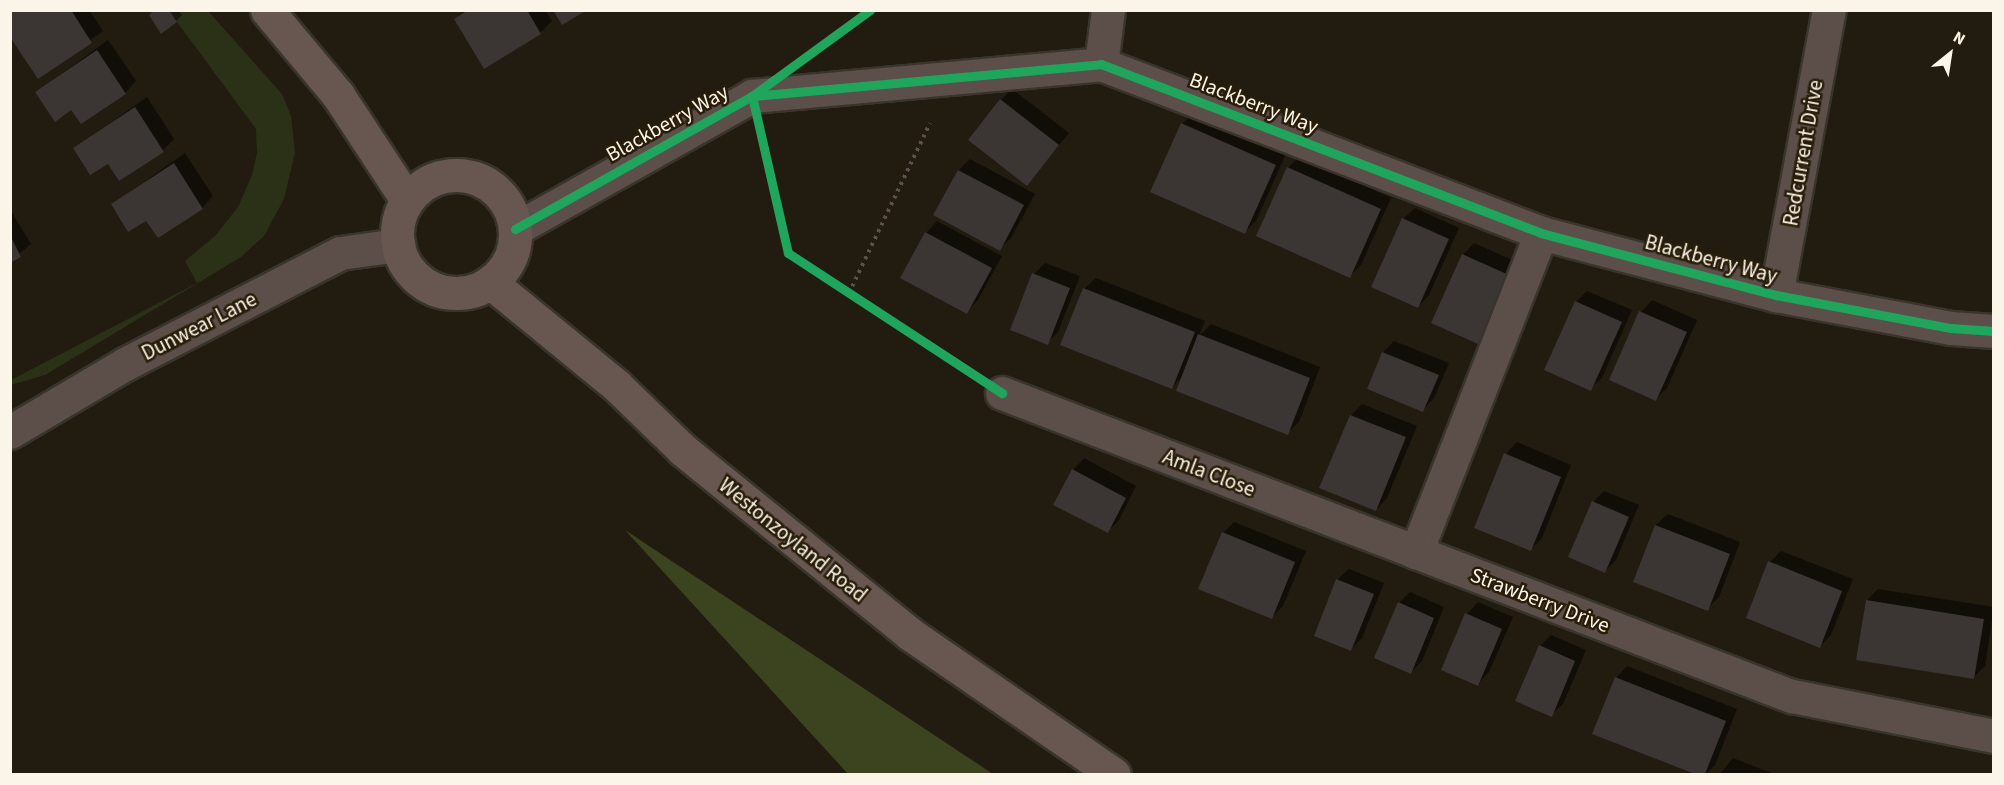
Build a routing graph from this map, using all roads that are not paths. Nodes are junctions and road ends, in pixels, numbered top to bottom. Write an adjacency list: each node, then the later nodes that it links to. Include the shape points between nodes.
1 (267, 10): 5 (main road, via 338,95)
2 (1108, 10): 4 (street)
3 (1829, 10): 10 (street, Redcurrent Drive)
4 (1101, 64): 6 (street, Blackberry Way, via 752,96); 7 (street, Blackberry Way)
5 (407, 200): 6 (main road, via 436,178 471,177 502,196); 8 (main road, via 398,222)
6 (515, 229): 9 (main road, via 513,249 505,268)
7 (1541, 233): 10 (street, Blackberry Way); 14 (street)
8 (398, 245): 9 (main road, via 405,264 417,279 435,289 473,291); 13 (street, Dunwear Lane, via 340,253 125,364)
9 (490, 282): 16 (main road, Westonzoyland Road, via 617,386 683,450 910,634)
10 (1776, 295): 11 (street, Blackberry Way, via 1952,328)
11 (1994, 331)
12 (1002, 393): 14 (street, Amla Close)
13 (10, 432)
14 (1416, 552): 15 (street, Strawberry Drive, via 1792,696)
15 (1994, 736)
16 (1114, 774)

